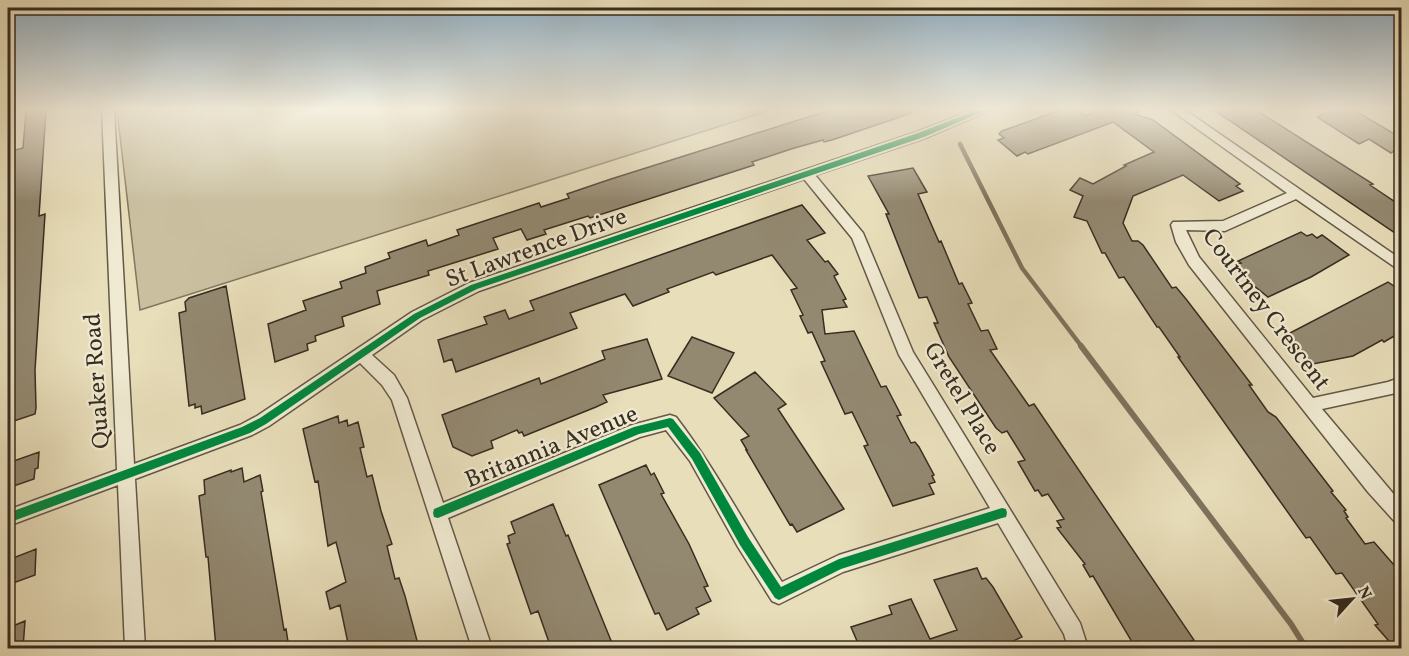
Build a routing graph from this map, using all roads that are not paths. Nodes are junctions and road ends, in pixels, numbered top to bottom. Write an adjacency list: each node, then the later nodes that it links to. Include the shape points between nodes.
1 (109, 141): 10 (street, Quaker Road)
2 (905, 141): 4 (street, St Lawrence Drive)
3 (1220, 141): 5 (street)
4 (807, 174): 7 (street, St Lawrence Drive, via 474,287 417,316); 12 (street, Gretel Place, via 858,236 908,355)
5 (1296, 194): 6 (street); 9 (street, Courtney Crescent, via 1225,226 1178,225 1194,261)
6 (1401, 267)
7 (361, 354): 10 (street, St Lawrence Drive, via 246,430); 11 (street, via 388,380 399,398)
8 (1401, 383): 9 (street)
9 (1310, 405): 13 (street, Courtney Crescent)
10 (128, 474): 14 (street, St Lawrence Drive); 15 (street, Quaker Road)
11 (438, 513): 12 (street, Britannia Avenue, via 638,430 670,422 696,456 779,594 839,564); 16 (street)
12 (1002, 513): 17 (street, Gretel Place, via 1073,630)
13 (1401, 517)
14 (8, 518)
15 (135, 648)
16 (482, 648)
17 (1078, 648)

